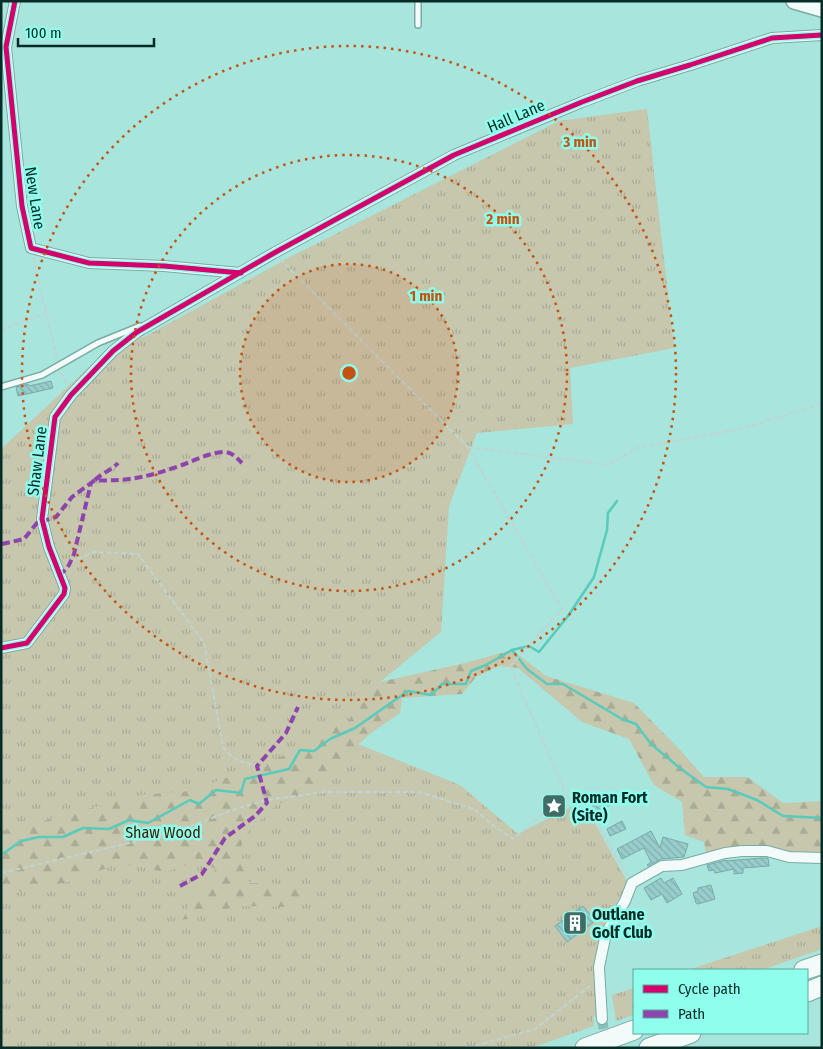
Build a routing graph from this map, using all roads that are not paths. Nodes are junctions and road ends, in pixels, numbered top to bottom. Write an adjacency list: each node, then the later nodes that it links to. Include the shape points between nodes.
1 (15, 1): 7 (street, New Lane, via 6,47 22,206 31,248 88,263)
2 (794, 1): 4 (street)
3 (418, 2): 5 (lane)
4 (822, 9)
5 (418, 25)
6 (822, 35): 7 (street, Hall Lane, via 772,38 582,102 454,155)
7 (241, 273): 8 (street, Shaw Lane)
8 (159, 318): 9 (lane, via 98,343 42,375); 10 (street, Shaw Lane, via 113,351 71,395 55,417 42,519 65,588 64,594 27,643)
9 (1, 387)
10 (1, 648)
11 (822, 858): 16 (street, via 789,857 766,852 725,853 682,865 662,866 632,882 606,933 599,967)
12 (822, 964): 13 (highway)
13 (807, 969)
14 (822, 986): 15 (highway)
15 (808, 992)
16 (602, 1020)
17 (633, 1030): 19 (highway)
18 (688, 1034): 20 (highway)
19 (585, 1048)
20 (649, 1048)

